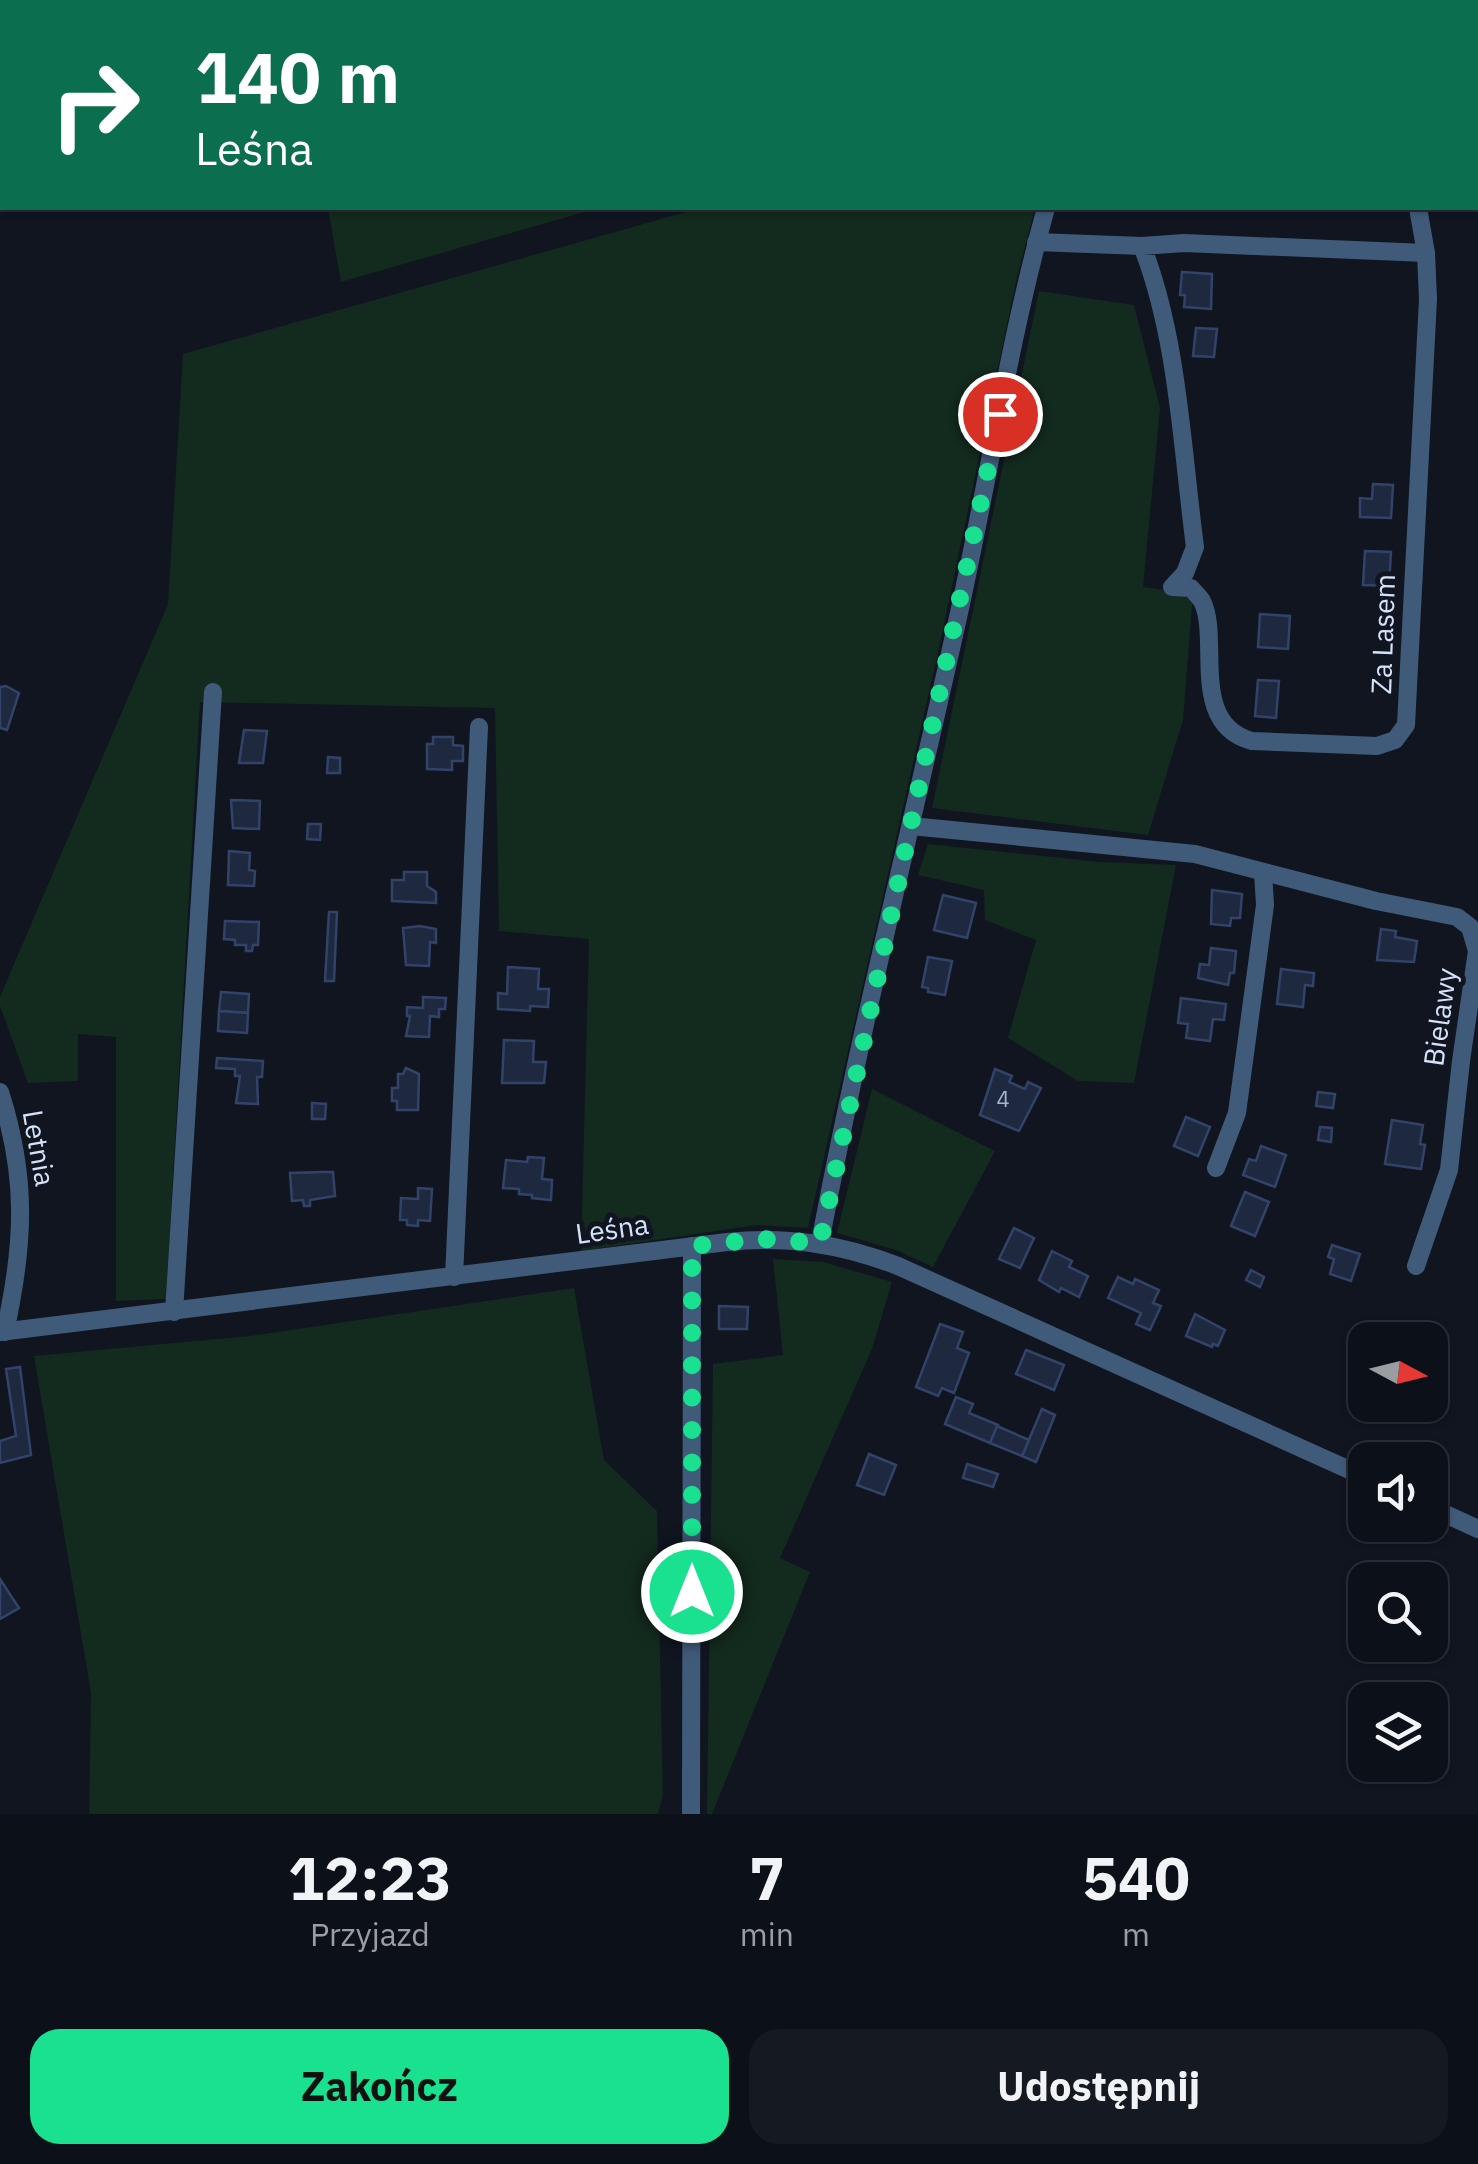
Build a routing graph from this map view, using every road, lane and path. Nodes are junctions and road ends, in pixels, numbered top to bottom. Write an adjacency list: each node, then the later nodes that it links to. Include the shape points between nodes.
1 (1045, 210): 3 (street)
2 (1418, 210): 5 (street, Za Lasem)
3 (1036, 242): 4 (street); 8 (street)
4 (1142, 246): 5 (street); 5 (street, Za Lasem, via 1168,347 1195,547 1172,587 1191,588 1202,602 1216,708 1237,736 1252,741 1369,746 1396,740 1408,719)
5 (1426, 253)
6 (213, 692): 16 (street)
7 (479, 727): 15 (street)
8 (911, 826): 9 (street, Bielawy, via 1196,854); 12 (street)
9 (1263, 872): 11 (street, via 1266,905 1236,1112); 14 (street, Bielawy, via 1443,913 1466,922 1475,936 1449,1170)
10 (0, 1092): 17 (street, Letnia, via 21,1224 18,1277)
11 (1216, 1168)
12 (820, 1243): 13 (street, Leśna, via 762,1239); 18 (street, Leśna, via 898,1266)
13 (692, 1246): 15 (street, Leśna); 21 (street)
14 (1416, 1266)
15 (454, 1277): 16 (street, Leśna)
16 (174, 1312): 17 (street, Leśna)
17 (2, 1332)
18 (1348, 1469)
19 (1448, 1515): 20 (street)
20 (1478, 1529)
21 (691, 1814)

